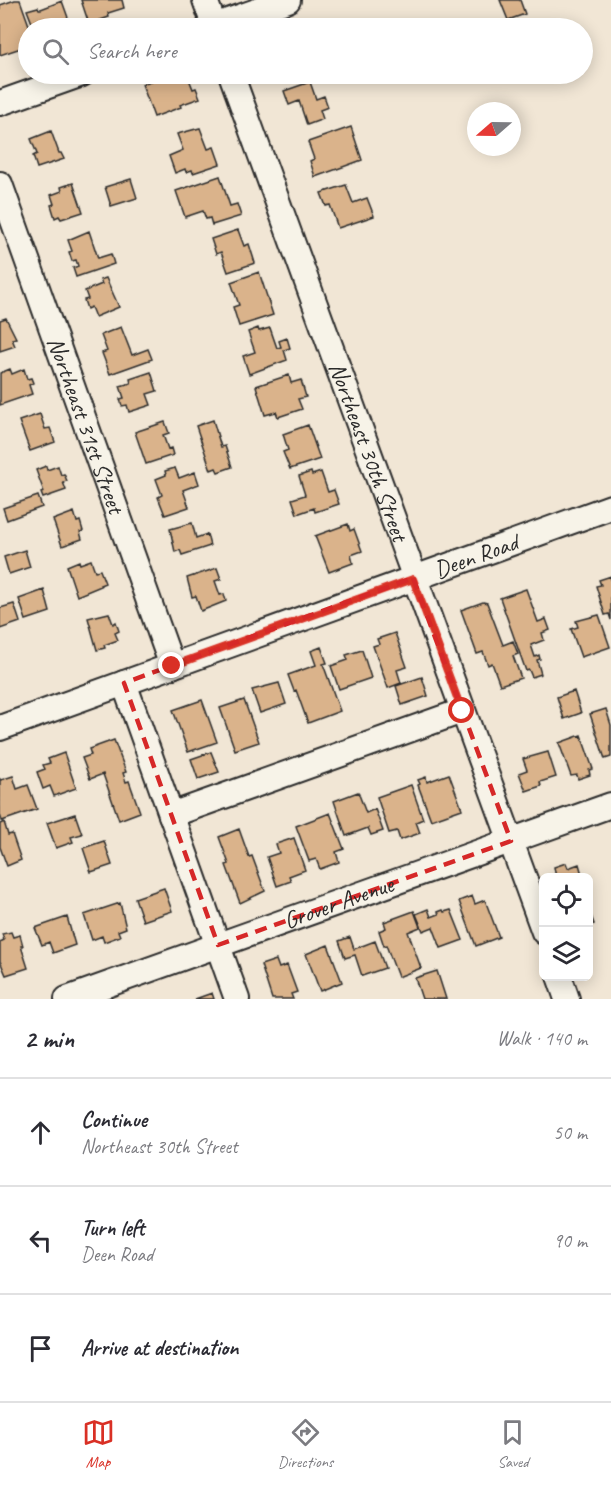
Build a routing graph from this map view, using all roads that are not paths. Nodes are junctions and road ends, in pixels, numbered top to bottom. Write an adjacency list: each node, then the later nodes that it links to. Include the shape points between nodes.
1 (205, 0): 3 (street)
2 (288, 0): 4 (street)
3 (210, 18)
4 (239, 18)
5 (54, 84): 7 (street)
6 (235, 84): 10 (street, Northeast 30th Street)
7 (0, 103)
8 (0, 184): 11 (street, Northeast 31st Street)
9 (611, 507): 10 (street, Deen Road)
10 (413, 579): 11 (street, Deen Road); 13 (street, Northeast 30th Street)
11 (172, 666): 12 (street, Deen Road)
12 (124, 683): 14 (street, Deen Road); 16 (street)
13 (462, 711): 16 (street); 17 (street, Northeast 30th Street)
14 (0, 728)
15 (611, 805): 17 (street, Grover Avenue)
16 (171, 815): 19 (street)
17 (511, 841): 18 (street, Northeast 30th Street); 19 (street, Grover Avenue)
18 (541, 927)
19 (218, 945): 21 (street, Grover Avenue); 22 (street)
20 (561, 981): 23 (street)
21 (67, 999)
22 (237, 999)
23 (567, 999)

